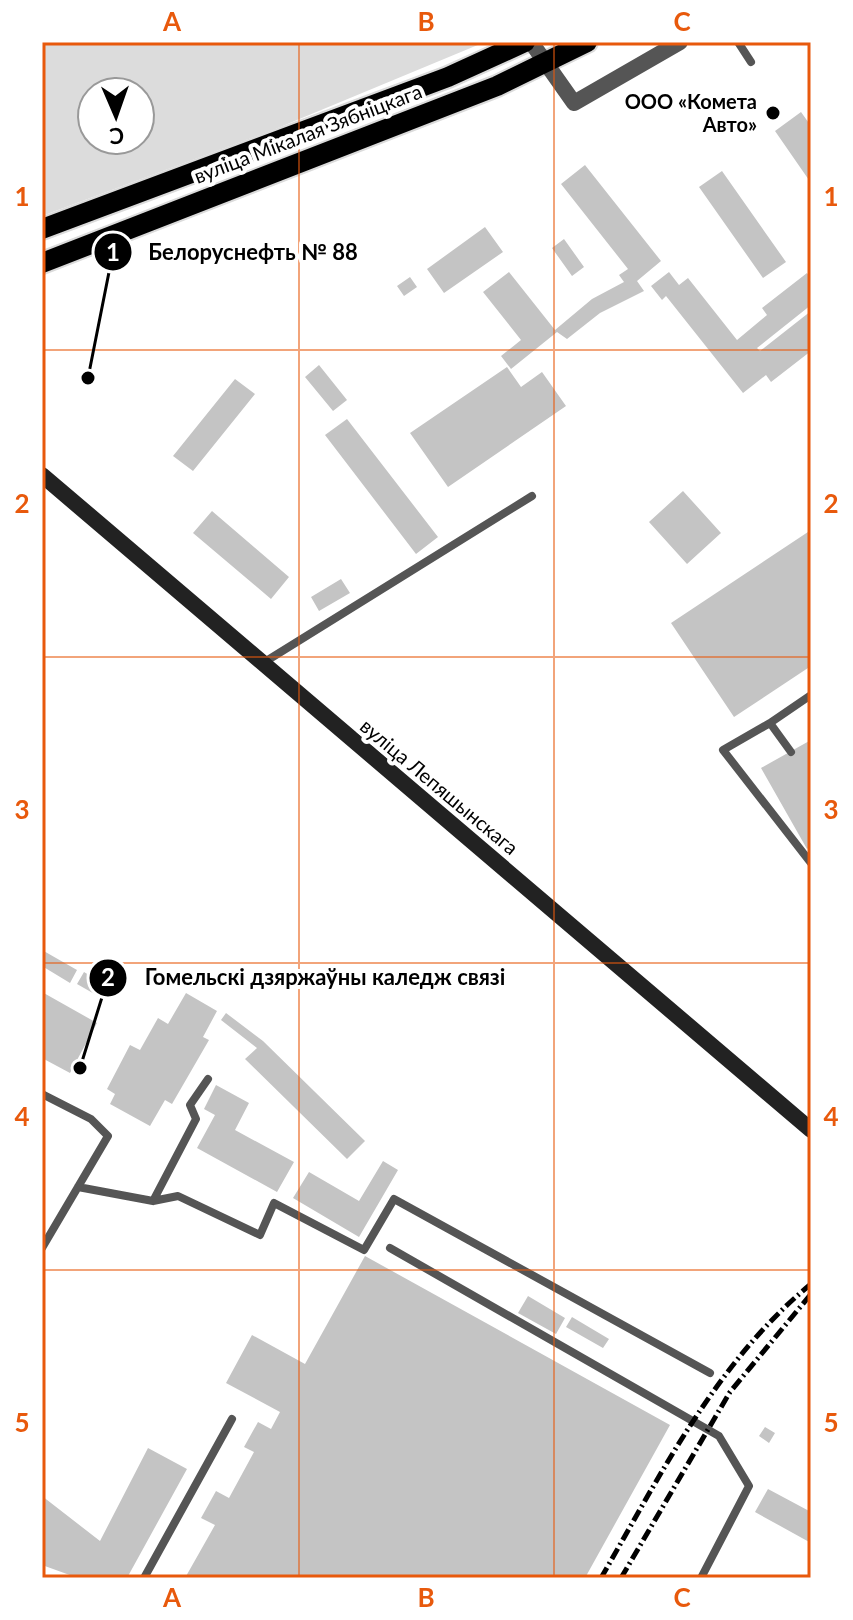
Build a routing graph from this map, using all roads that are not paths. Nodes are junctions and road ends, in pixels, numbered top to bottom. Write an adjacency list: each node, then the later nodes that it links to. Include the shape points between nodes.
1 (528, 42): 6 (street); 7 (main road, вуліца Мікалая Зябніцкага)
2 (587, 42): 6 (main road, вуліца Мікалая Зябніцкага)
3 (680, 42): 6 (street, via 574,103)
4 (738, 42): 5 (lane)
5 (751, 62)
6 (545, 64): 8 (main road, вуліца Мікалая Зябніцкага)
7 (42, 229)
8 (42, 263)
9 (42, 475): 11 (main road, вуліца Лепяшынскага)
10 (532, 496): 11 (lane)
11 (263, 664): 18 (main road, вуліца Лепяшынскага)
12 (811, 695): 13 (lane)
13 (770, 723): 14 (lane); 15 (lane, via 723,750)
14 (791, 752)
15 (811, 863)
16 (208, 1079): 20 (lane, via 190,1105 196,1119)
17 (42, 1094): 19 (lane, via 91,1119 108,1136)
18 (811, 1130)
19 (78, 1187): 20 (lane); 21 (lane)
20 (153, 1201): 23 (lane, via 178,1196 260,1235 274,1203 364,1250 394,1199)
21 (42, 1248)
22 (390, 1248): 26 (lane, via 719,1436 749,1486)
23 (710, 1373)
24 (232, 1419): 25 (lane)
25 (144, 1578)
26 (701, 1578)

